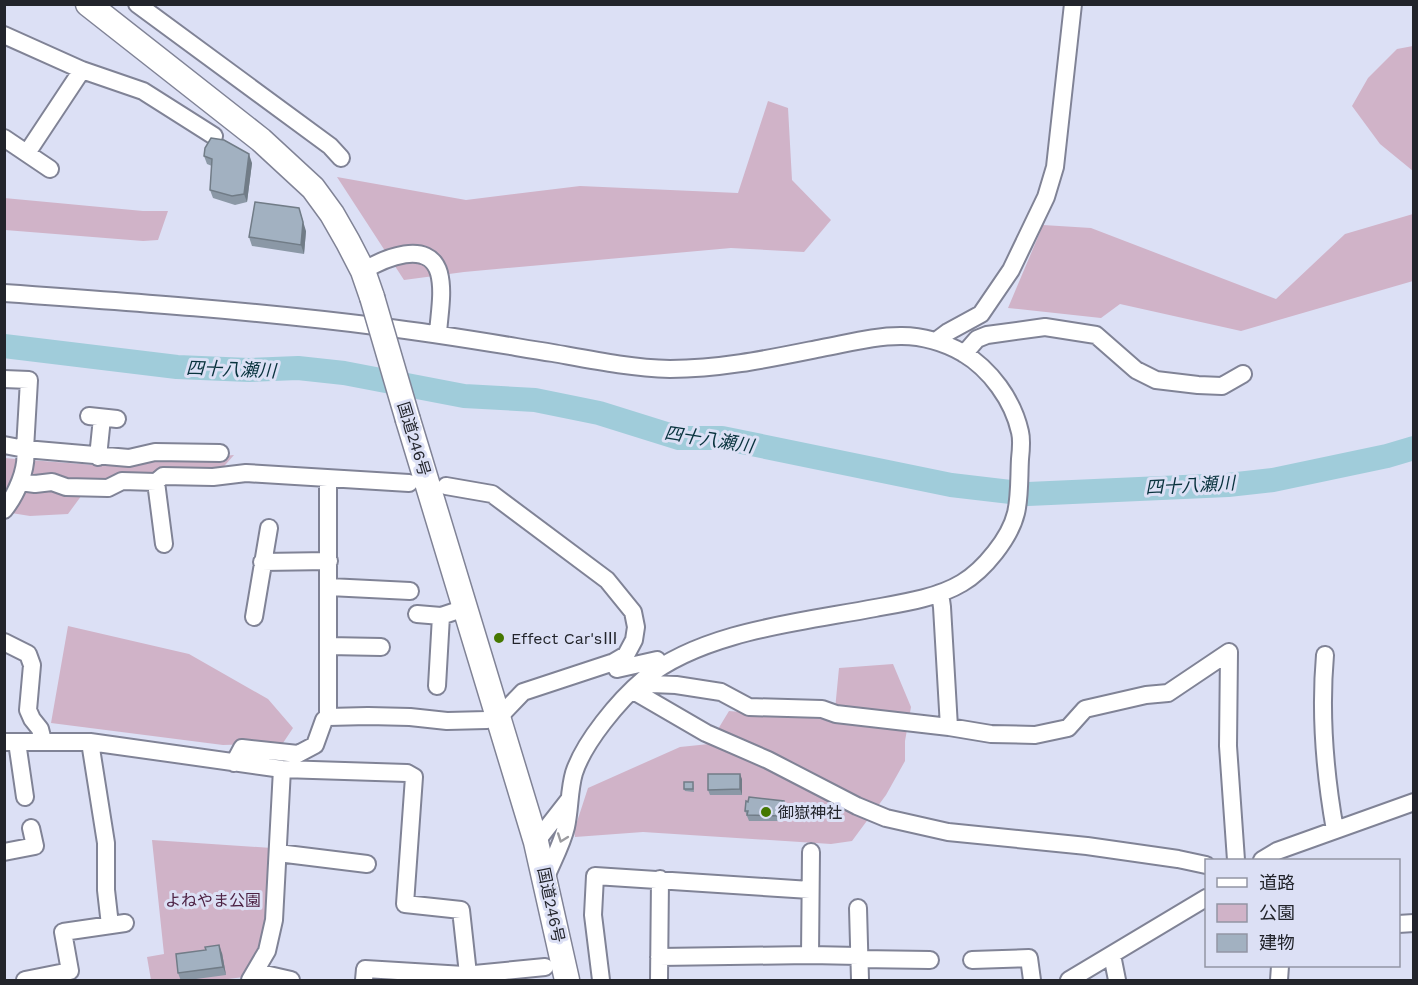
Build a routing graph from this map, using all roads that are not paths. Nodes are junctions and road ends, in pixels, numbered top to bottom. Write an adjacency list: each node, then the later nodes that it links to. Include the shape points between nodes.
1 (88, 4): 11 (highway, 国道246号, via 261,140 313,188)
2 (137, 4): 9 (street)
3 (1073, 4): 14 (street, via 1055,166 1046,197 1011,270 981,314)
4 (4, 35): 5 (street)
5 (82, 70): 6 (street, via 143,91); 8 (street)
6 (214, 136)
7 (4, 138): 8 (street)
8 (27, 153): 10 (street)
9 (341, 158)
10 (50, 169)
11 (363, 271): 13 (street, via 402,256 417,253 428,257 439,271); 36 (highway, 国道246号, bridge)
12 (4, 293): 13 (street, via 180,306)
13 (438, 334): 14 (street, via 621,365 668,369 722,366 895,335)
14 (936, 341): 15 (street)
15 (964, 354): 16 (street, via 977,339 987,335 1045,327 1096,335 1136,370 1156,380 1222,386); 34 (street, via 986,370 1003,393 1022,436 1016,512 1003,543 988,560 964,582)
16 (1244, 374)
17 (4, 379): 20 (street, via 29,380)
18 (103, 418): 22 (street)
19 (4, 445): 20 (street)
20 (25, 449): 22 (street); 24 (street)
21 (220, 453): 22 (street, via 155,452 129,458)
22 (98, 457)
23 (328, 479): 25 (street, via 246,473 163,476); 26 (street); 31 (street)
24 (20, 482): 25 (street, via 108,488 122,481); 28 (street)
25 (156, 482): 30 (street)
26 (410, 483)
27 (446, 486): 44 (street, via 492,494 606,580 633,612 636,627 626,655)
28 (4, 510)
29 (269, 528): 32 (street)
30 (164, 544)
31 (328, 561): 32 (street); 33 (street)
32 (262, 562): 37 (street)
33 (329, 587): 35 (street); 41 (street)
34 (940, 593): 45 (street, via 742,634 695,648); 50 (street)
35 (399, 594)
36 (465, 608): 39 (street); 49 (highway, 国道246号)
37 (251, 610)
38 (417, 614): 39 (street)
39 (441, 616): 47 (street)
40 (4, 642): 51 (street, via 28,654 32,665 28,710)
41 (328, 646): 42 (street); 48 (street)
42 (381, 647)
43 (1325, 655): 60 (street, via 1322,686)
44 (614, 662): 45 (street, via 617,669 657,660); 49 (street, via 523,692)
45 (661, 666): 46 (street)
46 (637, 685): 50 (street, via 676,685 721,692 749,707 822,710); 57 (street, via 586,748 575,771); 68 (street, via 706,732 886,818 948,832 1087,846)
47 (437, 686)
48 (328, 717): 49 (street, via 447,721); 54 (street, via 315,745 298,754 242,748)
49 (498, 718): 61 (highway, 国道246号)
50 (949, 727): 65 (street, via 991,734 1035,735 1068,728 1085,709 1168,693 1229,652 1228,746)
51 (43, 741): 52 (street); 53 (street)
52 (11, 742): 56 (street)
53 (90, 742): 54 (street); 83 (street, via 106,843 106,890 118,924 63,932 70,971)
54 (234, 763): 55 (street)
55 (282, 769): 64 (street); 81 (street, via 407,773 414,777 405,904 461,910)
56 (25, 797)
57 (570, 798): 61 (street); 69 (street, one-way to 69, via 564,834)
58 (1413, 802): 60 (street)
59 (31, 828): 62 (street, via 35,846)
60 (1335, 830): 66 (street)
61 (537, 842): 69 (highway, 国道246号)
62 (4, 852)
63 (811, 852): 71 (street)
64 (278, 853): 67 (street); 82 (street, via 274,920 267,951)
65 (1236, 859)
66 (1265, 859)
67 (367, 864)
68 (1205, 865)
69 (546, 877): 86 (highway, 国道246号)
70 (660, 879): 71 (street); 76 (street); 87 (street, via 595,876 593,915)
71 (810, 890): 74 (street)
72 (1205, 899): 75 (street)
73 (858, 908): 77 (street)
74 (810, 955): 76 (street); 77 (street)
75 (1112, 955): 91 (street); 92 (street)
76 (659, 957): 88 (street)
77 (859, 958): 78 (street); 89 (street)
78 (930, 960)
79 (972, 960): 90 (street, via 1006,951 1029,958)
80 (545, 967): 81 (street)
81 (468, 974): 85 (street, via 365,969)
82 (253, 976): 84 (street)
83 (25, 981)
84 (291, 981)
85 (364, 981)
86 (567, 981)
87 (602, 981)
88 (659, 981)
89 (860, 981)
90 (1032, 981)
91 (1069, 981)
92 (1117, 981)

